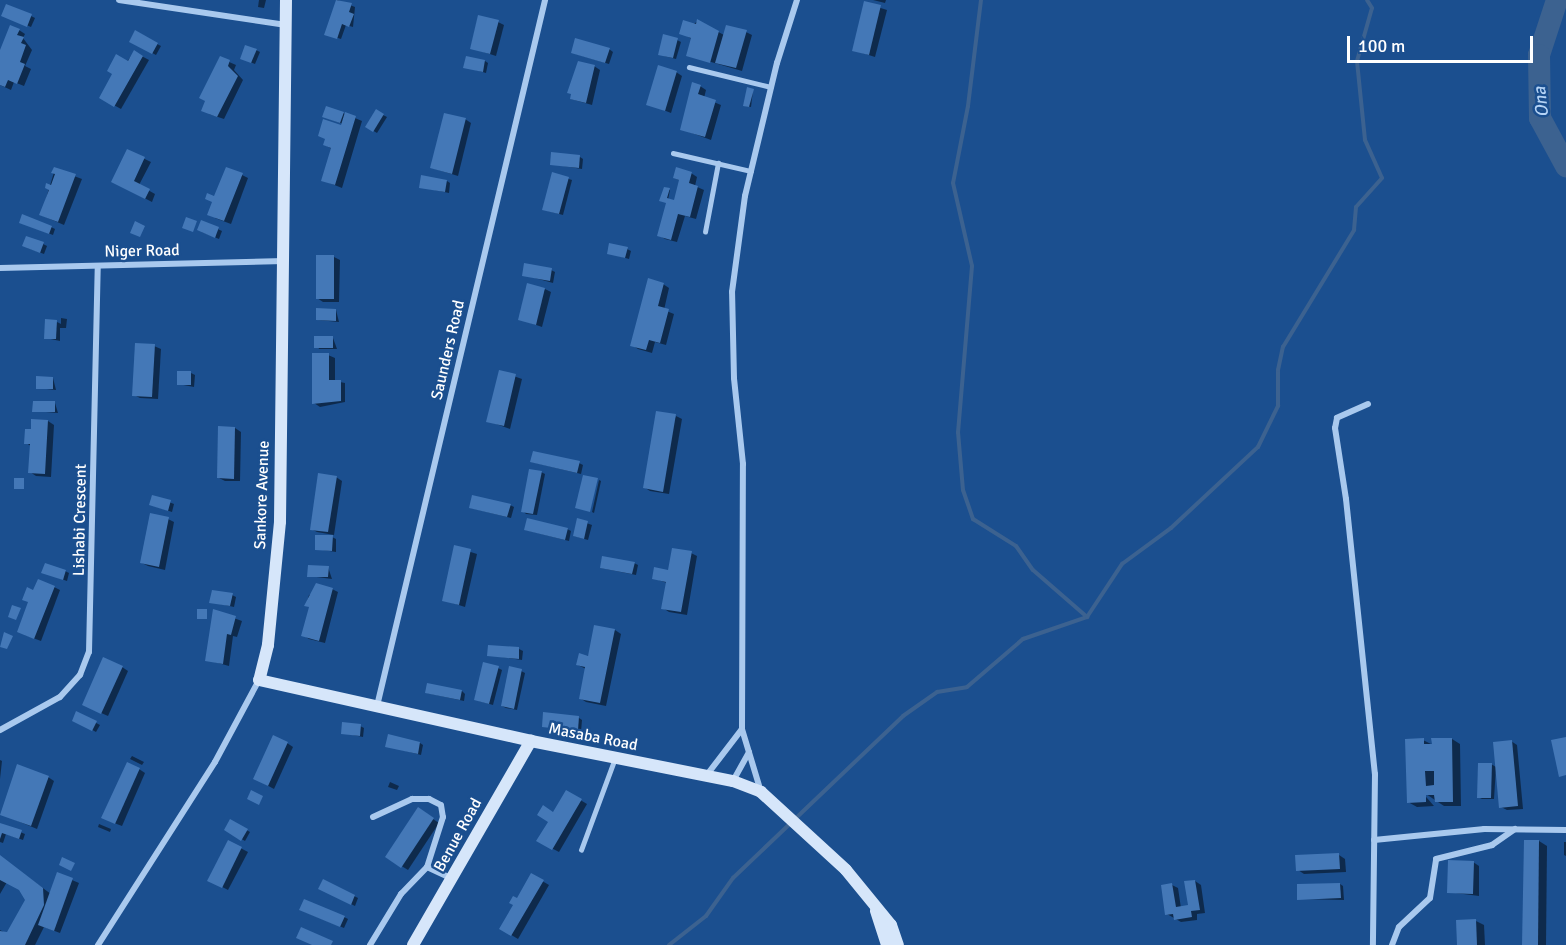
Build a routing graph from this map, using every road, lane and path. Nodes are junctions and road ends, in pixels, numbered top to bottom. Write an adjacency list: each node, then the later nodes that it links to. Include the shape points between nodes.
1 (119, 0): 5 (street)
2 (286, 0): 5 (street, Sankore Avenue)
3 (545, 0): 17 (street, Saunders Road)
4 (797, 0): 7 (street)
5 (286, 25): 12 (street, Sankore Avenue)
6 (689, 67): 7 (lane)
7 (771, 87): 10 (street)
8 (673, 153): 9 (lane)
9 (718, 164): 10 (lane); 11 (lane)
10 (751, 171): 18 (street, via 732,292 734,378 743,476)
11 (705, 232)
12 (285, 261): 13 (street, Niger Road); 16 (street, Sankore Avenue, via 280,522 268,645)
13 (98, 266): 14 (street, Niger Road); 19 (street, Lishabi Crescent, via 89,652 80,675 60,697)
14 (0, 268)
15 (1368, 404): 29 (street, via 1337,418 1335,440 1346,499 1374,774)
16 (259, 680): 17 (street, Masaba Road); 34 (street, Sankore Avenue, via 214,762)
17 (377, 707): 20 (street, Masaba Road)
18 (742, 729): 21 (street); 23 (street)
19 (0, 730)
20 (531, 741): 22 (street, Masaba Road); 32 (street, Benue Road)
21 (749, 752): 24 (street); 25 (street)
22 (615, 758): 23 (street, Masaba Road); 30 (lane)
23 (706, 776): 24 (street, Masaba Road)
24 (733, 781): 25 (street, Masaba Road)
25 (761, 792): 33 (street, Masaba Road, via 846,870)
26 (373, 817): 31 (street, via 412,799 429,799 441,805 443,817)
27 (1515, 829): 28 (street); 29 (street); 40 (street, via 1492,845 1436,860 1430,898 1400,927)
28 (1566, 830)
29 (1374, 840): 39 (street)
30 (581, 850)
31 (427, 867): 32 (street); 35 (street, via 401,894)
32 (453, 879): 36 (street, Benue Road)
33 (876, 907): 37 (street); 38 (street, Masaba Road, via 891,925)
34 (98, 945)
35 (370, 945)
36 (413, 945)
37 (887, 945)
38 (898, 945)
39 (1374, 945)
40 (1392, 945)

